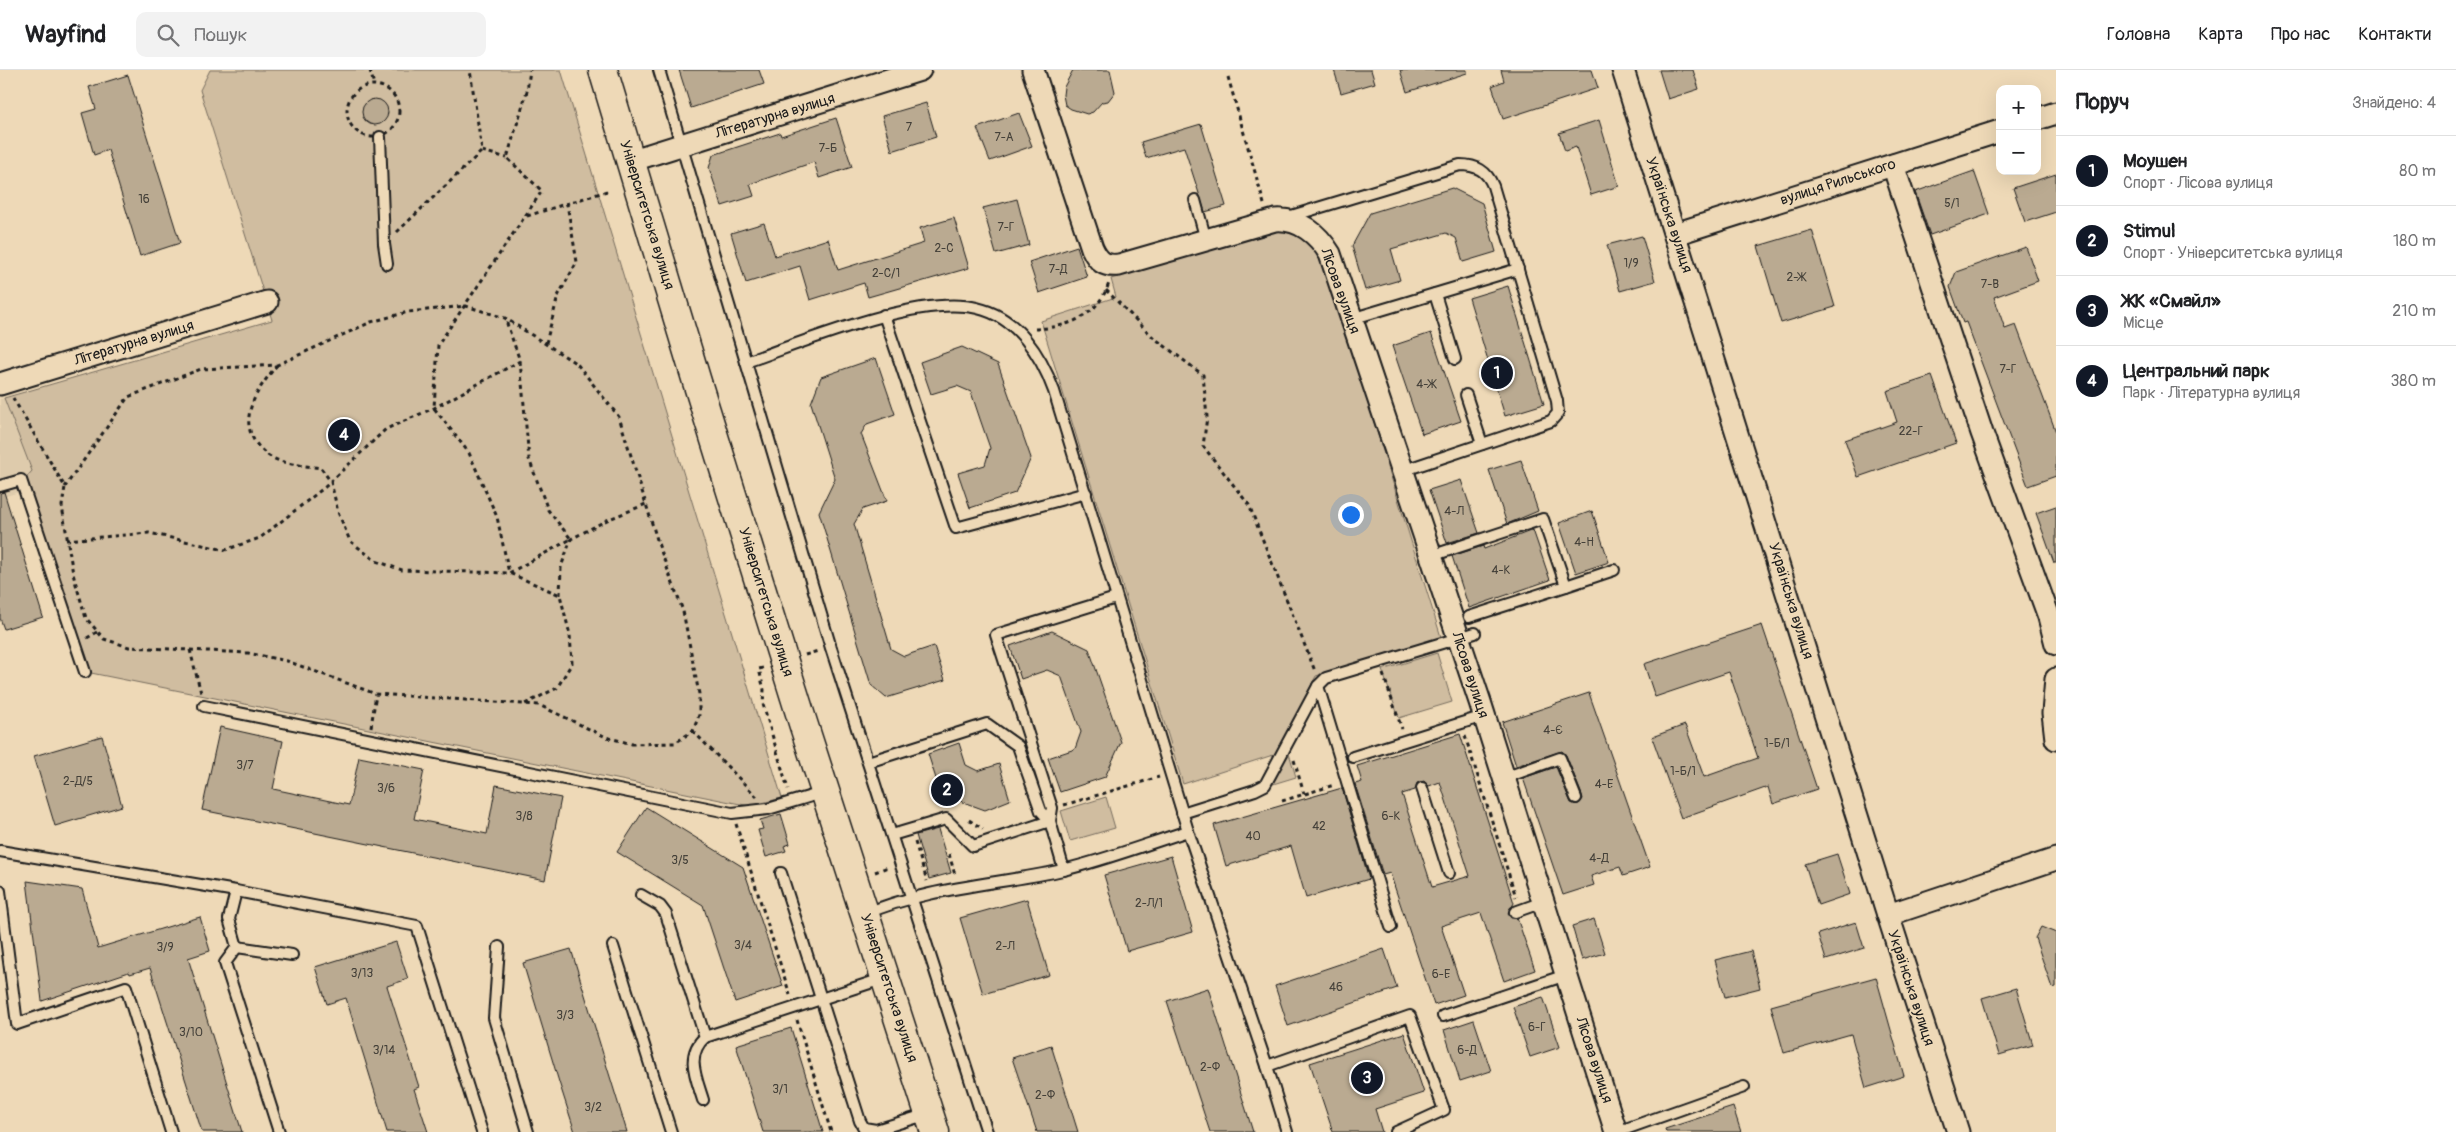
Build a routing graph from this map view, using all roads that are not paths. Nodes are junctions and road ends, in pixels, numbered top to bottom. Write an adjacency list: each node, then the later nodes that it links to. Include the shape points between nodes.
1 (603, 70): 11 (main road, Університетська вулиця)
2 (658, 70): 10 (lane)
3 (920, 70): 10 (street, Літературна вулиця)
4 (1033, 70): 16 (street, via 1095,254 1103,264 1119,265)
5 (1623, 70): 15 (street, Українська вулиця)
6 (2056, 113): 7 (street)
7 (2041, 118)
8 (1996, 132): 12 (street, вулиця Рильського)
9 (380, 137): 17 (lane)
10 (682, 145): 11 (street, Літературна вулиця); 24 (lane)
11 (630, 161): 48 (main road, Університетська вулиця)
12 (1893, 165): 15 (street, вулиця Рильського); 37 (street, via 1982,433 2050,616)
13 (1195, 200): 16 (lane)
14 (1270, 213): 16 (street); 18 (lane, via 1460,165 1472,166 1486,174 1493,186); 22 (street, Лісова вулиця, via 1306,227 1323,243 1330,254)
15 (1675, 234): 66 (street, Українська вулиця)
16 (1206, 240)
17 (387, 264)
18 (1518, 269): 19 (lane); 27 (lane, via 1558,413 1551,421)
19 (1434, 294): 22 (lane); 23 (lane)
20 (267, 302): 25 (street, Літературна вулиця)
21 (884, 315): 24 (lane); 30 (lane, via 940,306 970,306 987,311 1014,329 1032,345 1049,377); 30 (lane, via 956,528)
22 (1351, 319): 28 (street, Лісова вулиця)
23 (1455, 360)
24 (746, 362): 45 (lane)
25 (3, 383)
26 (1466, 395): 27 (lane)
27 (1482, 444): 28 (lane)
28 (1402, 471): 31 (street, Лісова вулиця)
29 (0, 486): 38 (lane, via 21,480)
30 (1086, 493): 34 (lane)
31 (1431, 556): 33 (lane, via 1543,519); 36 (street, Лісова вулиця)
32 (1614, 570): 33 (lane)
33 (1566, 586): 35 (lane)
34 (1116, 598): 50 (lane, via 1170,774 1172,791); 51 (lane, via 996,635 1052,808)
35 (1469, 618)
36 (1467, 636): 40 (lane, via 1326,678); 42 (street, Лісова вулиця)
37 (2056, 644)
38 (85, 672)
39 (2056, 679): 43 (street, via 2053,713)
40 (1320, 684): 50 (lane, via 1265,785); 67 (lane)
41 (204, 706): 48 (lane, via 732,813 768,809)
42 (1484, 716): 44 (lane, via 1407,745); 46 (street, Лісова вулиця)
43 (2056, 739)
44 (1353, 757)
45 (868, 762): 51 (lane, via 987,724 1018,746 1041,811); 53 (lane)
46 (1504, 778): 49 (lane, via 1560,758); 63 (street, Лісова вулиця)
47 (1422, 788): 58 (lane)
48 (826, 791): 65 (main road, Університетська вулиця)
49 (1576, 798)
50 (1182, 813): 52 (lane)
51 (1050, 820): 53 (lane, via 973,846 946,819); 56 (lane)
52 (1188, 831): 56 (lane); 77 (lane)
53 (892, 835): 62 (lane)
54 (0, 851): 60 (lane)
55 (2056, 859): 66 (street)
56 (1064, 870): 62 (lane)
57 (781, 873): 74 (lane)
58 (1449, 873)
59 (0, 891): 81 (lane, via 17,1024 126,987)
60 (236, 891): 70 (lane, via 229,919); 83 (lane, via 417,926)
61 (642, 895): 76 (lane, via 660,906 666,914)
62 (913, 898): 65 (lane, via 884,905); 86 (lane)
63 (1544, 902): 64 (lane); 72 (street, Лісова вулиця)
64 (1518, 911)
65 (865, 914): 73 (main road, Університетська вулиця)
66 (1888, 916): 90 (street, Українська вулиця)
67 (1391, 927)
68 (499, 946): 84 (lane, via 494,1018)
69 (613, 946): 85 (lane)
70 (237, 947): 71 (lane); 82 (lane, via 225,963)
71 (292, 955)
72 (1566, 975): 75 (lane); 89 (street, Лісова вулиця)
73 (886, 978): 74 (lane); 80 (main road, Університетська вулиця)
74 (822, 999): 76 (lane); 80 (lane, via 864,1128 876,1130)
75 (1444, 1016)
76 (705, 1037): 79 (lane, via 694,1052 692,1063)
77 (1267, 1066): 87 (lane); 88 (lane, via 1410,1016 1444,1110)
78 (1744, 1087): 89 (lane)
79 (703, 1100)
80 (932, 1123)
81 (171, 1132)
82 (278, 1132)
83 (482, 1132)
84 (528, 1132)
85 (671, 1132)
86 (987, 1132)
87 (1287, 1132)
88 (1396, 1132)
89 (1616, 1132)
90 (1958, 1132)

